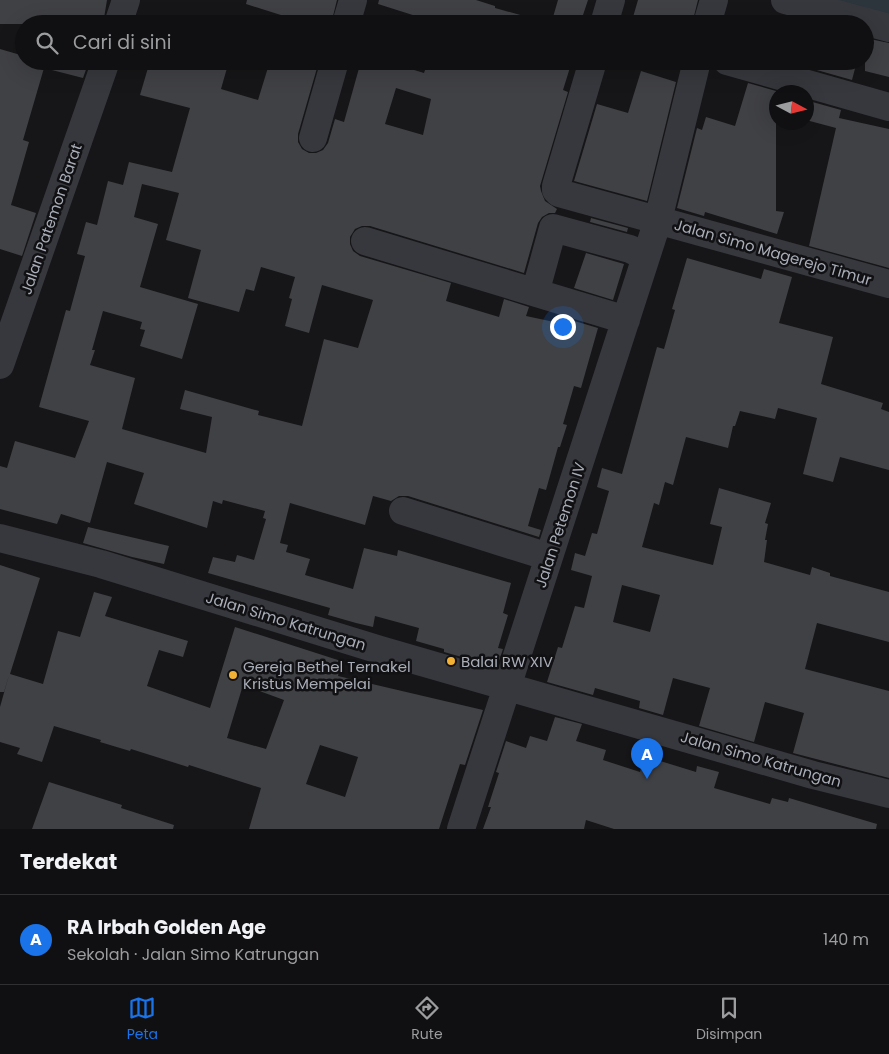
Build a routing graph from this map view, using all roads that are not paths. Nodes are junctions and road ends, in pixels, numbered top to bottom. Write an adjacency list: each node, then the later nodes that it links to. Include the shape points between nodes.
1 (126, 0): 6 (street)
2 (353, 0): 7 (street)
3 (611, 0): 8 (street)
4 (714, 0): 9 (street)
5 (785, 0): 10 (street)
6 (121, 15)
7 (349, 15)
8 (607, 15)
9 (710, 15)
10 (841, 15)
11 (874, 24): 12 (street)
12 (889, 28)
13 (103, 70): 26 (street, Jalan Patemon Barat)
14 (332, 70): 19 (street)
15 (590, 70): 20 (street, Jalan Simo Magerejo Timur, via 556,190)
16 (695, 70): 20 (street, Jalan Petemon IV)
17 (759, 70): 18 (street)
18 (889, 107)
19 (313, 138)
20 (658, 220): 22 (street, Jalan Petemon IV); 23 (street, Jalan Simo Magerejo Timur)
21 (365, 242): 25 (street)
22 (646, 257): 24 (street, via 553,228); 25 (street, Jalan Petemon IV)
23 (889, 284)
24 (537, 286)
25 (626, 320): 29 (street, Jalan Petemon IV)
26 (0, 365)
27 (403, 511): 29 (street)
28 (0, 538): 30 (street, Jalan Simo Katrungan, via 101,564)
29 (549, 557): 30 (street, Jalan Petemon IV)
30 (506, 687): 31 (street, Jalan Simo Katrungan); 32 (street, Jalan Petemon IV)
31 (889, 794)
32 (461, 829)

